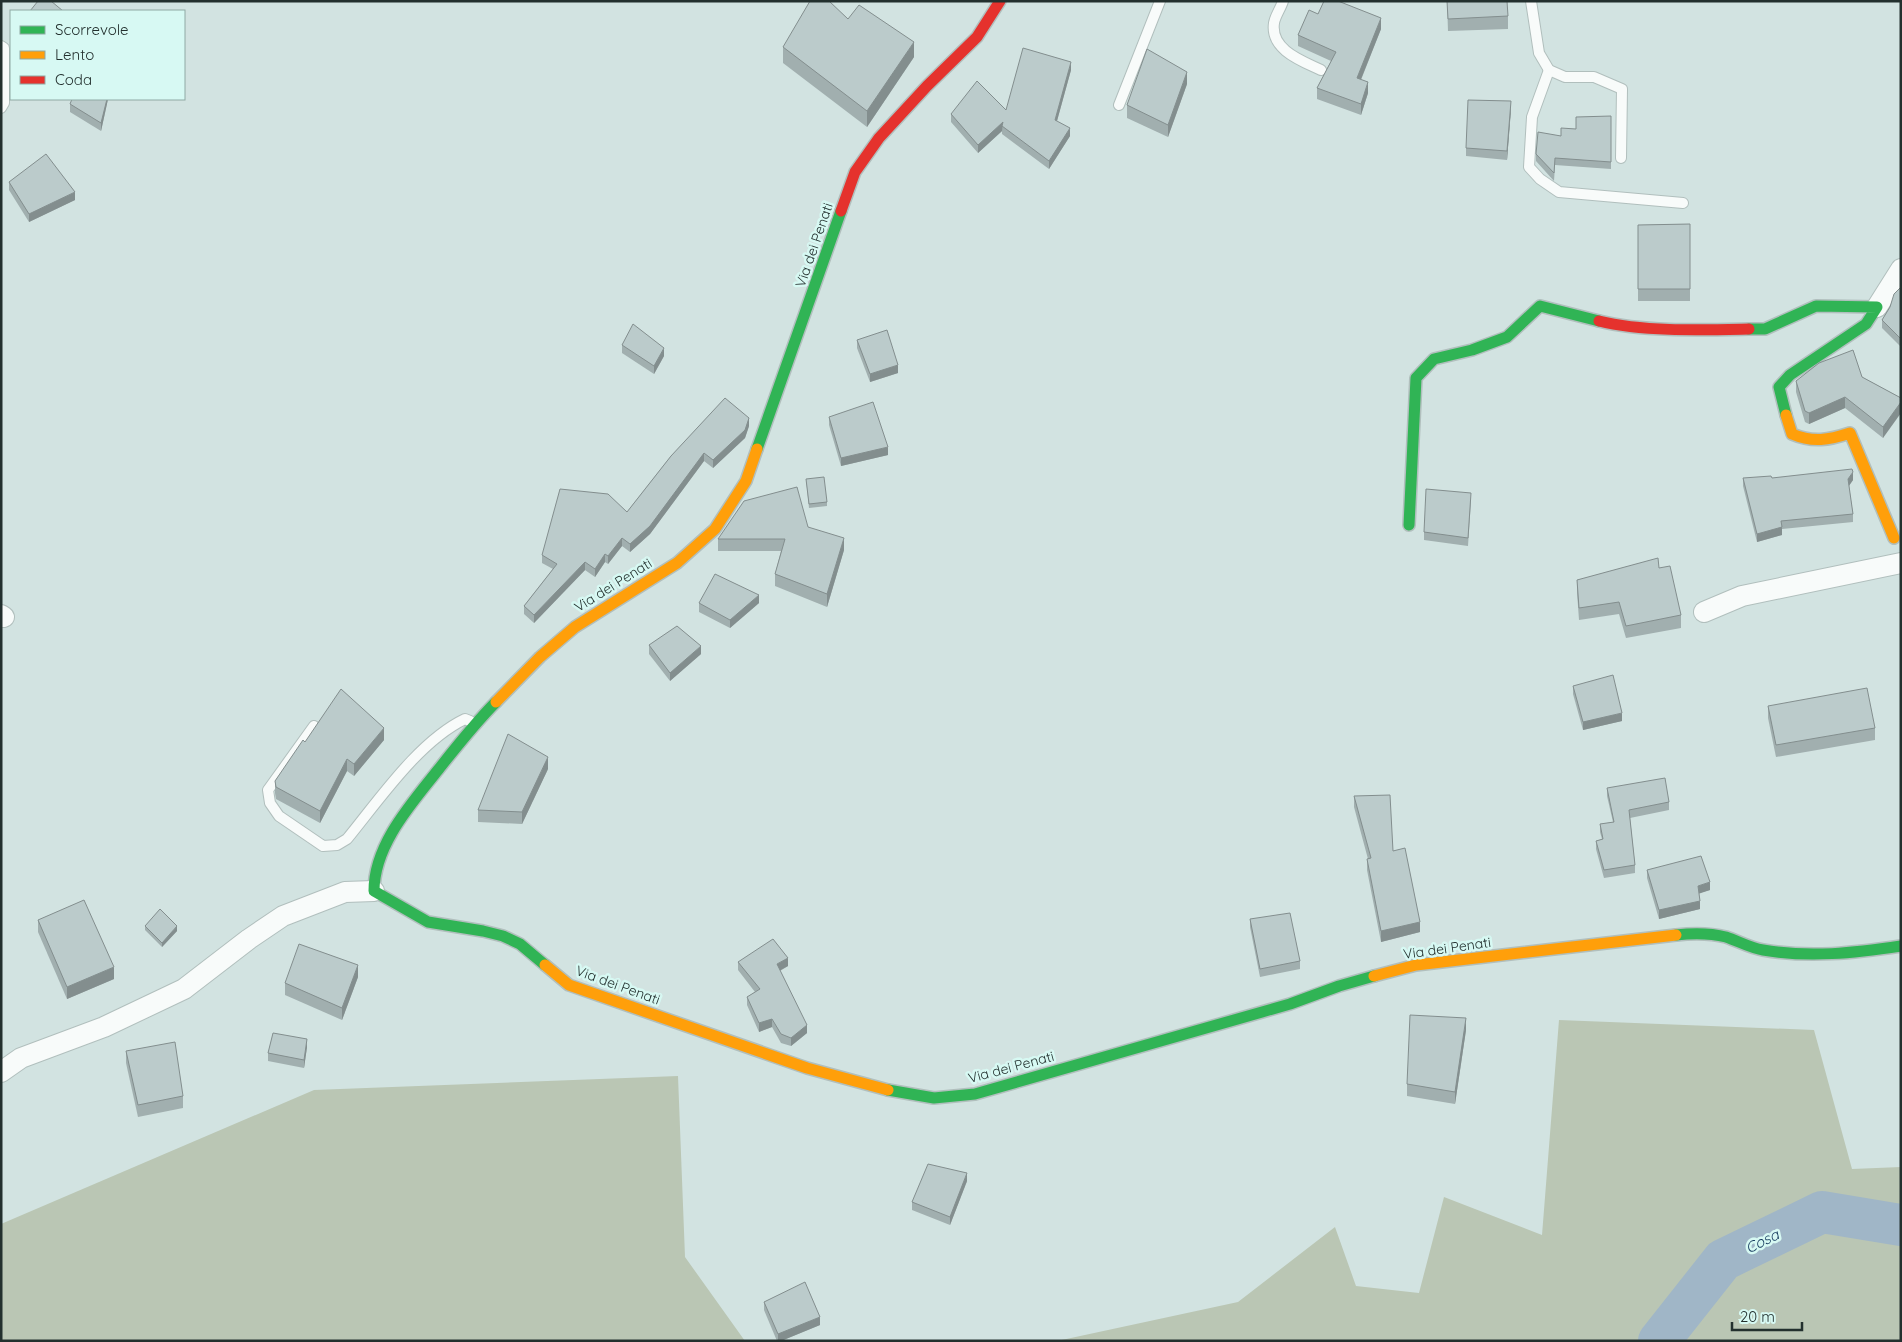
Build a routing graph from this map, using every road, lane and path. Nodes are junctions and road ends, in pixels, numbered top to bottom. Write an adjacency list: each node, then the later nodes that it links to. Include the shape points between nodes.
1 (1000, 1): 19 (street, Via dei Penati, via 977,37 879,138 855,172 746,481 715,529 678,562 575,627 540,657)
2 (1160, 1): 8 (lane)
3 (1283, 1): 6 (lane, via 1274,24 1278,43 1292,55)
4 (1531, 1): 7 (lane, via 1539,53)
5 (1, 46): 9 (lane, via 4,48 4,103)
6 (1321, 70)
7 (1549, 70): 10 (lane, via 1564,77 1594,77 1622,90); 11 (lane, via 1532,117 1529,167 1540,179 1559,192)
8 (1119, 105)
9 (1, 108)
10 (1621, 158)
11 (1683, 203)
12 (1901, 270): 13 (street)
13 (1877, 307): 14 (street, via 1816,306 1765,329 1715,330 1620,326 1540,306 1507,337 1434,359 1416,378); 15 (street, via 1866,324 1790,375 1779,387 1792,434 1807,441 1829,440 1850,433)
14 (1409, 525)
15 (1897, 532): 16 (street)
16 (1901, 558)
17 (1901, 563): 18 (street, via 1742,596)
18 (1704, 612)
19 (475, 723): 20 (lane, via 465,719 431,742 347,839 338,845 324,846 279,816 270,803 268,790); 21 (street, Via dei Penati, via 407,810 378,865)
20 (314, 726)
21 (374, 891): 22 (street, Via dei Penati, via 432,924 485,930 512,940 569,985 807,1068 877,1088 934,1098 974,1094 1416,966 1692,933 1725,937 1761,950 1801,954 1846,954); 23 (street, via 345,892 283,916 184,989 104,1027 21,1058)
22 (1901, 946)
23 (1, 1072)

